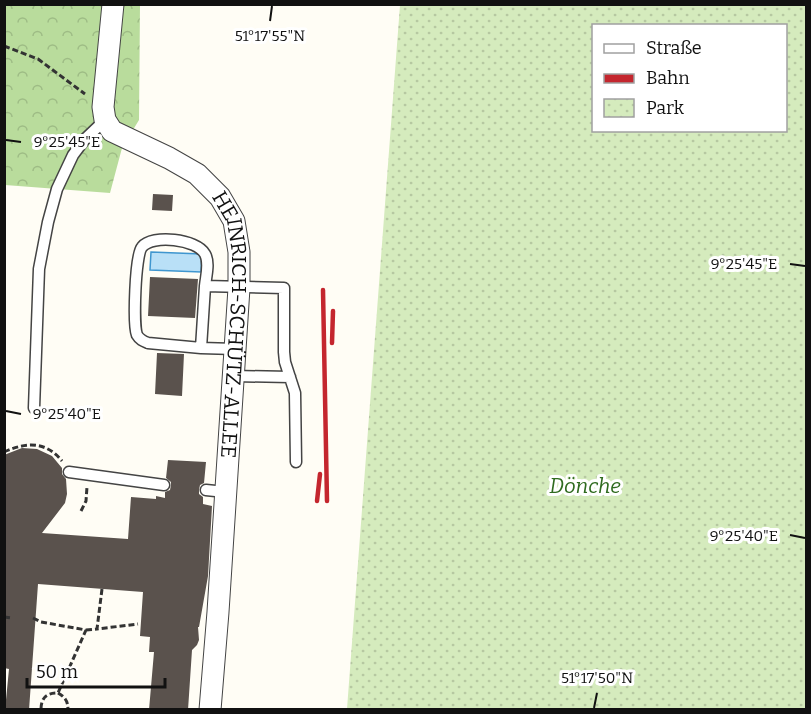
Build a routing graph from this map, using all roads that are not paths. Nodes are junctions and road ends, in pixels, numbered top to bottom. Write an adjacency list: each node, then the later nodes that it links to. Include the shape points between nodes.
1 (113, 4): 2 (street)
2 (104, 114): 4 (street, HEINRICH-SCHÜTZ-ALLEE, via 112,131 197,174 220,197 234,221); 9 (lane, via 72,155 48,222 39,269)
3 (205, 286): 4 (lane); 5 (lane); 5 (lane, via 208,261 197,245 159,240 140,249 135,325 138,337 148,343)
4 (239, 288): 6 (street, HEINRICH-SCHÜTZ-ALLEE); 8 (lane, via 284,288 284,352)
5 (201, 348): 6 (lane)
6 (235, 349): 7 (street, HEINRICH-SCHÜTZ-ALLEE)
7 (233, 375): 8 (lane); 13 (street, HEINRICH-SCHÜTZ-ALLEE, via 216,491 218,612)
8 (290, 377): 10 (lane, via 295,393)
9 (34, 408)
10 (296, 462)
11 (69, 472): 12 (lane)
12 (164, 485)
13 (210, 710)

